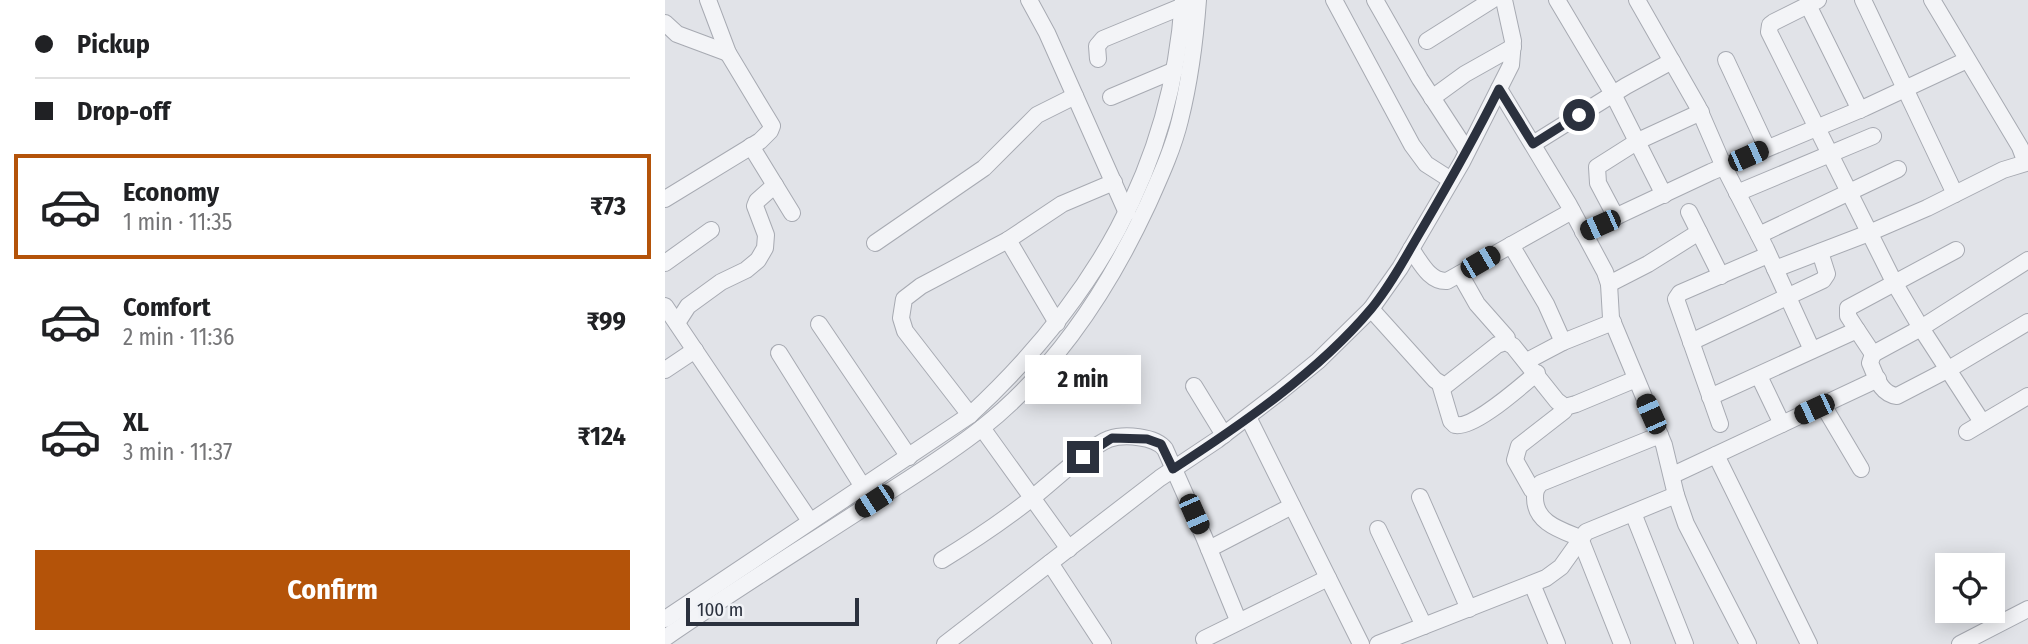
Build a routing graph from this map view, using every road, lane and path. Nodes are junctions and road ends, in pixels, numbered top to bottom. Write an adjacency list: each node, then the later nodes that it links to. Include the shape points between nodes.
1 (708, 0): 16 (street)
2 (1029, 0): 25 (street)
3 (1334, 0): 41 (street, via 1412,145 1426,164)
4 (1375, 0): 27 (street)
5 (1492, 0): 14 (street)
6 (1503, 0): 15 (street)
7 (1557, 0): 24 (street)
8 (1637, 0): 20 (street)
9 (1863, 0): 22 (street)
10 (1931, 0): 19 (street)
11 (1188, 2): 17 (street, via 1103,39 1097,46); 21 (street); 106 (street, via 1190,75 1179,123 1129,246 1067,340 1013,401)
12 (1813, 3): 28 (street); 30 (street, via 1769,28)
13 (665, 23): 16 (street, via 677,34)
14 (1427, 41)
15 (1513, 47): 23 (street, via 1511,65); 27 (street)
16 (729, 53): 34 (street, via 772,126 767,136)
17 (1098, 59)
18 (1726, 60): 35 (street)
19 (1967, 60): 22 (street); 38 (street)
20 (1672, 61): 24 (street); 29 (street)
21 (1175, 70): 26 (street); 52 (street, via 1164,119)
22 (1905, 88): 28 (street); 46 (street)
23 (1499, 89): 33 (street); 36 (street)
24 (1612, 94): 32 (street); 33 (street)
25 (1075, 96): 42 (street); 60 (street, via 1037,115 984,168)
26 (1111, 97)
27 (1432, 98): 36 (street)
28 (1860, 110): 30 (street)
29 (1701, 112): 32 (street); 39 (street)
30 (1817, 127): 35 (street); 37 (street)
31 (1873, 136): 37 (street)
32 (1638, 141): 47 (street); 53 (street, via 1595,171)
33 (1533, 144): 49 (street)
34 (751, 146): 43 (street); 48 (street)
35 (1767, 148): 39 (street)
36 (1467, 151): 41 (street)
37 (1831, 154): 44 (street); 45 (street)
38 (2027, 162): 46 (street)
39 (1724, 167): 45 (street); 47 (street)
40 (1898, 169): 44 (street)
41 (1451, 180): 62 (street)
42 (1114, 182): 52 (street); 59 (street, via 1062,204)
43 (775, 185): 51 (street); 77 (street, via 755,206 766,235 758,260 688,306)
44 (1850, 192): 57 (street); 58 (street)
45 (1737, 193): 58 (street)
46 (1955, 194): 57 (street)
47 (1664, 195): 53 (street)
48 (665, 199)
49 (1572, 211): 55 (street); 61 (street)
50 (1689, 212): 56 (street)
51 (792, 213)
52 (1126, 213): 78 (street, via 1099,264)
53 (1616, 217): 55 (street)
54 (711, 230): 67 (street)
55 (1583, 232): 71 (street)
56 (1699, 232): 69 (street); 71 (street)
57 (1869, 233): 64 (street); 70 (street)
58 (1759, 235): 66 (street)
59 (1008, 240): 78 (street); 101 (street, via 909,293 901,307 905,331)
60 (875, 243)
61 (1511, 245): 68 (street); 83 (street)
62 (1411, 249): 68 (street, via 1440,281); 74 (street)
63 (1957, 250): 70 (street)
64 (1820, 252): 66 (street); 72 (street, via 1826,277)
65 (2028, 260): 80 (street)
66 (1771, 262): 69 (street); 72 (street)
67 (665, 263)
68 (1460, 274): 82 (street, via 1477,304)
69 (1721, 276): 84 (street, via 1677,295)
70 (1895, 284): 80 (street); 81 (street, via 1848,308)
71 (1609, 285): 75 (street)
72 (1788, 298): 84 (street); 86 (street)
73 (665, 306): 77 (street)
74 (1371, 309): 95 (street); 102 (street, via 1318,361)
75 (1613, 322): 83 (street); 93 (street)
76 (2028, 322): 90 (street)
77 (677, 323): 85 (street)
78 (1057, 323): 101 (street)
79 (819, 324): 111 (street)
80 (1921, 328): 88 (street); 90 (street)
81 (1857, 330): 86 (street); 88 (street)
82 (1507, 338)
83 (1563, 342): 89 (street)
84 (1691, 342): 98 (street)
85 (695, 350): 91 (street); 122 (street)
86 (1812, 350): 92 (street)
87 (779, 353): 116 (street)
88 (1873, 354): 94 (street, via 1870,363)
89 (1532, 367): 93 (street, via 1565,407); 95 (street, via 1510,343 1501,342 1450,384); 95 (street, via 1499,404 1463,426 1451,421)
90 (1949, 369): 94 (street, via 1897,396 1886,393); 103 (street)
91 (665, 370)
92 (1759, 376): 98 (street); 105 (street)
93 (1636, 379): 109 (street)
94 (1878, 379): 99 (street)
95 (1440, 384)
96 (1194, 386): 108 (street)
97 (2028, 396): 103 (street)
98 (1710, 397): 104 (street)
99 (1823, 405): 105 (street); 112 (street)
100 (1564, 411): 115 (street, via 1519,446 1515,460 1532,491)
101 (970, 415): 111 (street)
102 (1248, 417): 108 (street); 120 (street)
103 (1982, 422): 107 (street)
104 (1720, 424)
105 (1782, 424): 110 (street)
106 (982, 428): 119 (street); 136 (street)
107 (1967, 432)
108 (1224, 435): 113 (street)
109 (1660, 435): 114 (street); 115 (street)
110 (1716, 455): 114 (street); 147 (street)
111 (909, 457): 116 (street)
112 (1861, 468)
113 (1173, 469): 119 (street, via 1165,449 1155,440 1112,438); 125 (street); 126 (street)
114 (1673, 475): 117 (street)
115 (1537, 486): 124 (street, via 1535,504 1541,517)
116 (863, 487): 122 (street)
117 (1676, 495): 121 (street); 146 (street)
118 (1420, 497): 131 (street)
119 (1032, 499): 125 (street); 127 (street)
120 (1292, 506): 126 (street); 129 (street)
121 (1633, 513): 124 (street); 145 (street)
122 (810, 521): 133 (street)
123 (1378, 529): 135 (street)
124 (1580, 538): 130 (street, via 1561,567); 144 (street)
125 (1069, 549): 128 (street)
126 (1209, 549): 134 (street)
127 (942, 559)
128 (1050, 563): 139 (street); 140 (street)
129 (1328, 578): 134 (street); 141 (street)
130 (1532, 584): 131 (street); 143 (street)
131 (1469, 609): 135 (street)
132 (2028, 609): 138 (street)
133 (665, 619)
134 (1238, 620): 137 (street)
135 (1424, 626): 142 (street)
136 (665, 638)
137 (1204, 639)
138 (1983, 639): 148 (street)
139 (945, 644)
140 (1103, 644)
141 (1361, 644)
142 (1378, 644)
143 (1557, 644)
144 (1621, 644)
145 (1685, 644)
146 (1748, 644)
147 (1809, 644)
148 (1960, 644)

